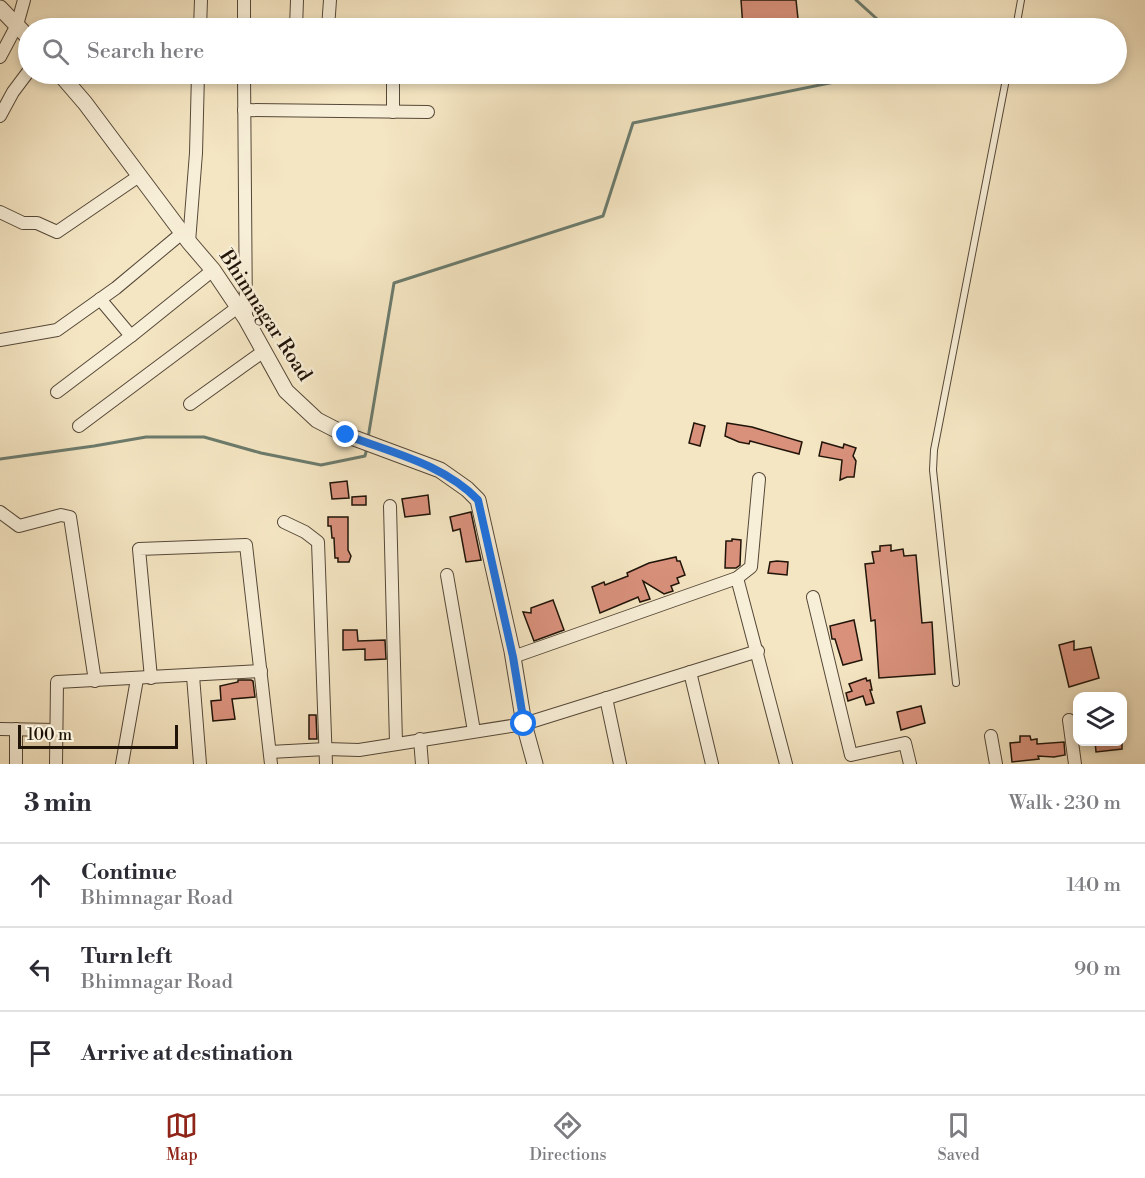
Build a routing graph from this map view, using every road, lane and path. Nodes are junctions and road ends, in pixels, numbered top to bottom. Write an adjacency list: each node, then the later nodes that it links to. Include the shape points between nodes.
1 (24, 0): 8 (street)
2 (201, 0): 9 (street)
3 (244, 0): 10 (street)
4 (297, 0): 11 (street)
5 (330, 0): 12 (street)
6 (1022, 0): 13 (lane)
7 (0, 8): 15 (street)
8 (19, 18)
9 (200, 18)
10 (244, 18)
11 (296, 18)
12 (329, 18)
13 (1018, 18)
14 (18, 21): 15 (street)
15 (17, 25): 16 (street)
16 (0, 57)
17 (19, 84): 26 (street)
18 (69, 84): 27 (street, Bhimnagar Road)
19 (198, 84): 29 (street, via 196,153)
20 (244, 84): 23 (street)
21 (393, 84): 24 (street)
22 (1005, 84): 54 (lane, via 933,450)
23 (244, 110): 24 (street); 32 (street)
24 (393, 112): 25 (street)
25 (428, 112)
26 (0, 116)
27 (139, 176): 28 (street, via 57,232); 29 (street, Bhimnagar Road)
28 (0, 212)
29 (185, 237): 30 (street, Bhimnagar Road); 31 (street)
30 (213, 270): 32 (street, Bhimnagar Road); 33 (street)
31 (100, 299): 33 (street); 34 (street, via 57,330)
32 (242, 313): 35 (street, Bhimnagar Road); 38 (street)
33 (131, 336): 36 (street)
34 (0, 340)
35 (264, 351): 37 (street); 47 (street, Bhimnagar Road, via 286,391 317,420 440,470 478,500)
36 (57, 392)
37 (189, 404)
38 (79, 426)
39 (759, 479): 44 (street, via 751,567)
40 (390, 506): 64 (street)
41 (0, 512): 53 (street, via 19,525 61,514 70,517)
42 (284, 522): 65 (street, via 318,542)
43 (447, 575): 61 (street)
44 (737, 578): 46 (street); 47 (street)
45 (813, 597): 68 (street)
46 (758, 651): 49 (street); 79 (street)
47 (513, 657): 57 (street, Bhimnagar Road)
48 (261, 671): 50 (street); 51 (street, via 246,545 140,549); 67 (street)
49 (690, 672): 55 (street); 78 (street)
50 (193, 676): 51 (street); 72 (street)
51 (151, 678): 52 (street)
52 (137, 679): 53 (street); 71 (street)
53 (95, 681): 60 (street, via 57,682)
54 (956, 683)
55 (606, 698): 57 (street); 77 (street)
56 (1069, 720): 82 (street)
57 (524, 724): 61 (street); 76 (street, Bhimnagar Road)
58 (0, 729): 59 (street)
59 (16, 729): 60 (street); 69 (street)
60 (56, 730): 70 (street)
61 (474, 731): 63 (street)
62 (991, 736): 81 (street)
63 (420, 739): 64 (street); 75 (street)
64 (396, 743): 66 (street)
65 (326, 749): 66 (street); 67 (street); 73 (street)
66 (359, 750): 74 (street)
67 (270, 758)
68 (854, 760): 80 (street, via 905,743)
69 (16, 764)
70 (56, 764)
71 (122, 764)
72 (200, 764)
73 (326, 764)
74 (360, 764)
75 (422, 764)
76 (535, 764)
77 (620, 764)
78 (712, 764)
79 (786, 764)
80 (910, 764)
81 (996, 764)
82 (1074, 764)

